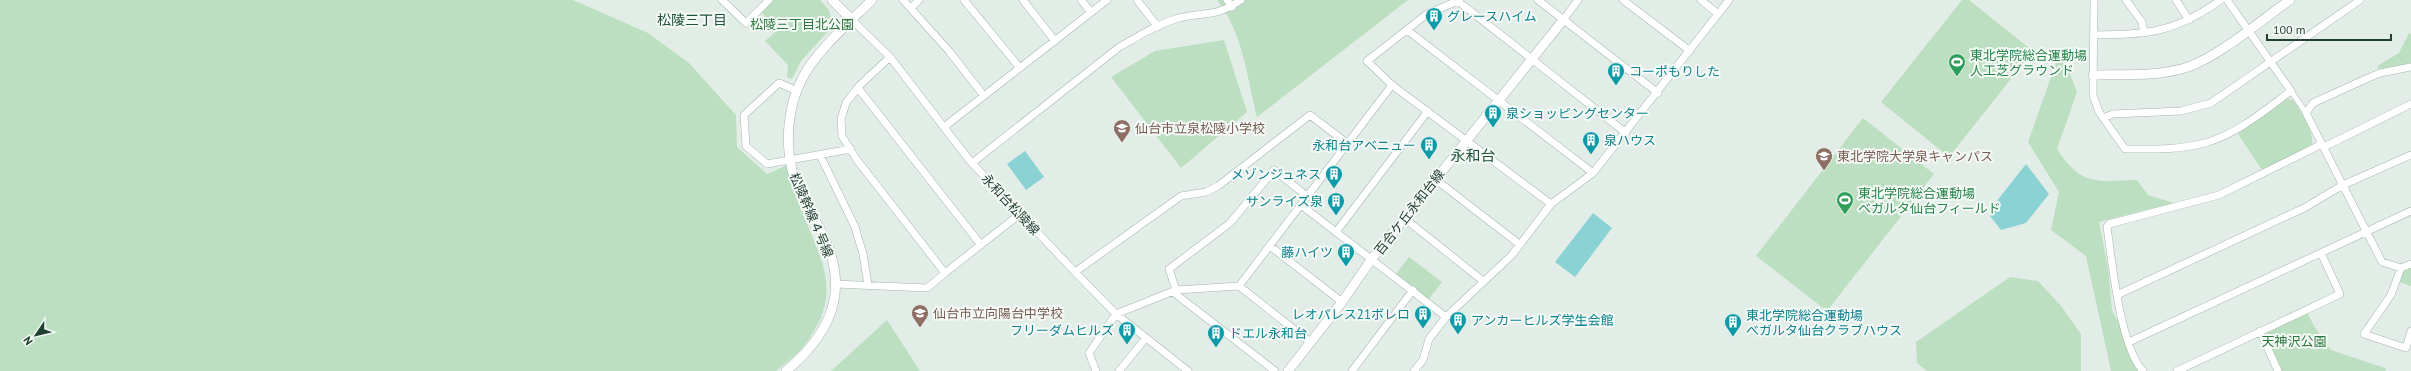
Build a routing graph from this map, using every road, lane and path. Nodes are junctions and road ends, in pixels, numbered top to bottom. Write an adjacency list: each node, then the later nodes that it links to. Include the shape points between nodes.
1 (722, 0): 2 (street, via 746,23)
2 (769, 0)
3 (832, 0): 32 (street)
4 (872, 0): 32 (street, 松陵幹線４号線)
5 (903, 0): 28 (street)
6 (920, 0): 28 (street)
7 (964, 0): 45 (street)
8 (1023, 0): 39 (street)
9 (1081, 0): 29 (street)
10 (1107, 0): 29 (street)
11 (1137, 0): 34 (street)
12 (1227, 0): 27 (street)
13 (1241, 0): 27 (street)
14 (1538, 0): 31 (street)
15 (1578, 0): 31 (street, 百合ケ丘永和台線)
16 (1623, 0): 40 (street)
17 (1701, 0): 30 (street)
18 (1730, 0): 30 (street)
19 (2094, 0): 38 (street)
20 (2126, 0): 37 (street, via 2142,22)
21 (2176, 0): 33 (street)
22 (2221, 0): 33 (street)
23 (2227, 0): 36 (street)
24 (2290, 0): 36 (street)
25 (2360, 0): 43 (street)
26 (1460, 1): 35 (street, via 1427,14); 42 (street)
27 (1232, 7): 34 (street, via 1221,12 1179,18)
28 (911, 8): 52 (street)
29 (1091, 12): 39 (street)
30 (1718, 14): 40 (street)
31 (1564, 19): 42 (street, 百合ケ丘永和台線); 51 (street)
32 (852, 20): 41 (street, 永和台松陵線); 50 (street, 松陵幹線４号線, via 825,48 802,78)
33 (2189, 20): 37 (street, via 2166,30)
34 (1158, 27): 67 (street, via 1118,48)
35 (1407, 30): 47 (street, via 1367,61); 53 (street)
36 (2248, 30): 43 (street); 46 (street, via 2209,57 2187,67 2160,72)
37 (2144, 33): 38 (street)
38 (2094, 35): 46 (street)
39 (1055, 41): 45 (street)
40 (1690, 51): 51 (street)
41 (890, 58): 48 (street); 58 (street, 永和台松陵線)
42 (1532, 58): 53 (street, 百合ケ丘永和台線); 59 (street)
43 (2271, 62): 49 (street); 57 (street, via 2217,99 2202,106 2181,111 2113,114)
44 (2411, 67): 56 (street, via 2368,78 2313,103)
45 (1020, 68): 52 (street)
46 (2093, 75): 57 (street, via 2093,95)
47 (1392, 85): 55 (street); 61 (street)
48 (858, 88): 63 (street, via 846,103 841,119 842,136); 80 (street)
49 (2291, 91): 56 (street); 57 (street, via 2233,132 2208,142 2183,147 2125,149)
50 (798, 92): 66 (street, 松陵幹線４号線, via 791,112 788,136); 66 (street, via 779,83 744,115 746,146 767,164)
51 (1658, 92): 59 (street)
52 (984, 96): 58 (street)
53 (1498, 100): 60 (street, 百合ケ丘永和台線); 68 (street)
54 (2411, 104): 62 (street)
55 (1428, 111): 60 (street); 78 (street)
56 (2306, 113): 62 (street)
57 (2103, 118)
58 (944, 127): 67 (street, 永和台松陵線)
59 (1626, 133): 68 (street)
60 (1466, 139): 69 (street, 百合ケ丘永和台線); 72 (street)
61 (1348, 144): 71 (street); 86 (street, via 1310,115 1218,186 1206,192 1181,196)
62 (2323, 145): 70 (street); 94 (street, via 2219,195 2108,224)
63 (851, 149): 64 (street); 87 (street)
64 (820, 155): 66 (street); 90 (street, via 855,227)
65 (2411, 155): 70 (street)
66 (791, 160): 89 (street, 松陵幹線４号線, via 792,171 830,253)
67 (972, 163): 75 (street, 永和台松陵線)
68 (1593, 173): 72 (street)
69 (1435, 179): 76 (street, 百合ケ丘永和台線); 79 (street)
70 (2343, 186): 77 (street); 94 (street, via 2304,208)
71 (1308, 197): 73 (street); 93 (street, via 1274,170 1230,223 1169,269)
72 (1551, 204): 79 (street)
73 (1301, 205): 78 (street); 81 (street)
74 (2411, 211): 77 (street)
75 (1020, 214): 80 (street); 86 (street, 永和台松陵線)
76 (1404, 218): 83 (street, 百合ケ丘永和台線); 88 (street)
77 (2365, 231): 82 (street); 85 (street, via 2382,262)
78 (1336, 232): 83 (street)
79 (1519, 244): 88 (street, via 1512,255)
80 (981, 245): 87 (street)
81 (1270, 246): 91 (street); 95 (street)
82 (2321, 253): 99 (street, via 2340,294); 102 (street)
83 (1371, 260): 92 (street); 95 (street, 百合ケ丘永和台線)
84 (2411, 264): 85 (street)
85 (2401, 268): 98 (street, via 2391,295 2364,334 2406,348)
86 (1075, 272): 96 (street, 永和台松陵線)
87 (945, 273): 90 (street, via 927,288)
88 (1483, 281): 97 (street)
89 (835, 284): 90 (street); 104 (street, 松陵幹線４号線, via 834,305 824,332 810,350)
90 (868, 285)
91 (1239, 286): 93 (street); 101 (street)
92 (1413, 290): 97 (street); 110 (street)
93 (1175, 291): 96 (street); 108 (street)
94 (2117, 295): 102 (street)
95 (1342, 302): 101 (street, 百合ケ丘永和台線)
96 (1116, 314): 100 (street, 永和台松陵線); 105 (street, via 1089,353)
97 (1446, 316): 111 (street, via 1429,339 1423,360)
98 (2411, 331)
99 (2260, 332): 113 (street); 114 (street)
100 (1146, 338): 103 (street, 永和台松陵線); 106 (street)
101 (1310, 342): 109 (street, 百合ケ丘永和台線)
102 (2129, 342): 112 (street)
103 (1178, 368): 107 (street, 永和台松陵線)
104 (786, 371)
105 (1096, 371)
106 (1119, 371)
107 (1188, 371)
108 (1274, 371)
109 (1288, 371)
110 (1352, 371)
111 (1414, 371)
112 (2143, 371)
113 (2177, 371)
114 (2278, 371)

